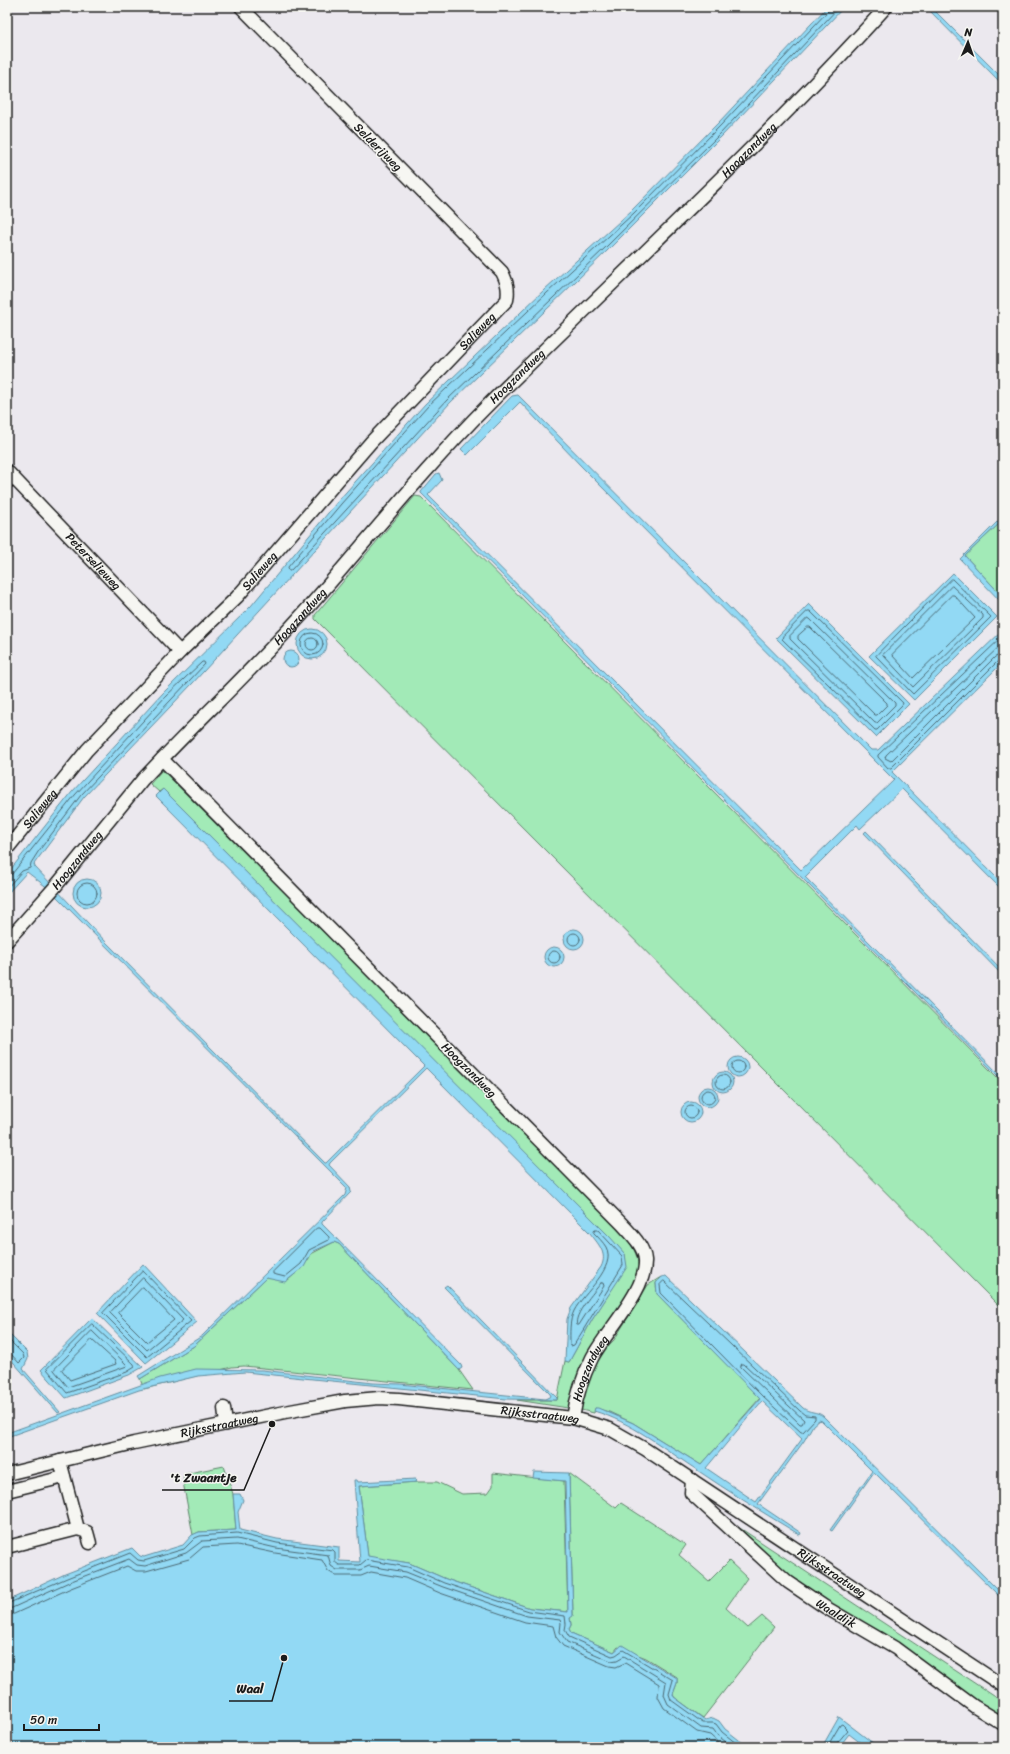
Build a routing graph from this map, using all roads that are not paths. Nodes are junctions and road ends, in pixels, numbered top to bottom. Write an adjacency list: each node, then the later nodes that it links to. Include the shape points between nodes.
1 (241, 7): 3 (street, Selderijweg, via 502,272 507,281)
2 (886, 7): 6 (street, Hoogzandweg, via 755,145 488,405 415,482 307,609)
3 (508, 291): 5 (street, Salieweg, via 507,300 370,442 237,597)
4 (7, 471): 5 (street, Peterselieweg)
5 (180, 652): 7 (street, Salieweg, via 87,750)
6 (162, 759): 8 (street, Hoogzandweg); 10 (street, Hoogzandweg, via 622,1224 640,1246 645,1258 644,1273 635,1292 592,1358)
7 (7, 849)
8 (7, 941)
9 (224, 1408): 11 (street)
10 (573, 1418): 11 (street, Rijksstraatweg, via 379,1398 320,1405); 15 (street, Rijksstraatweg, via 625,1436)
11 (226, 1424): 12 (street, Rijksstraatweg)
12 (60, 1461): 13 (street, Rijksstraatweg); 14 (street)
13 (7, 1474)
14 (64, 1477): 16 (street); 17 (street)
15 (692, 1480): 20 (street, Rijksstraatweg); 21 (street, Waaldijk, via 691,1493 788,1582 895,1648 975,1707)
16 (7, 1491)
17 (78, 1529): 18 (street, via 87,1532); 19 (street)
18 (90, 1543)
19 (7, 1547)
20 (1003, 1686)
21 (1003, 1724)

